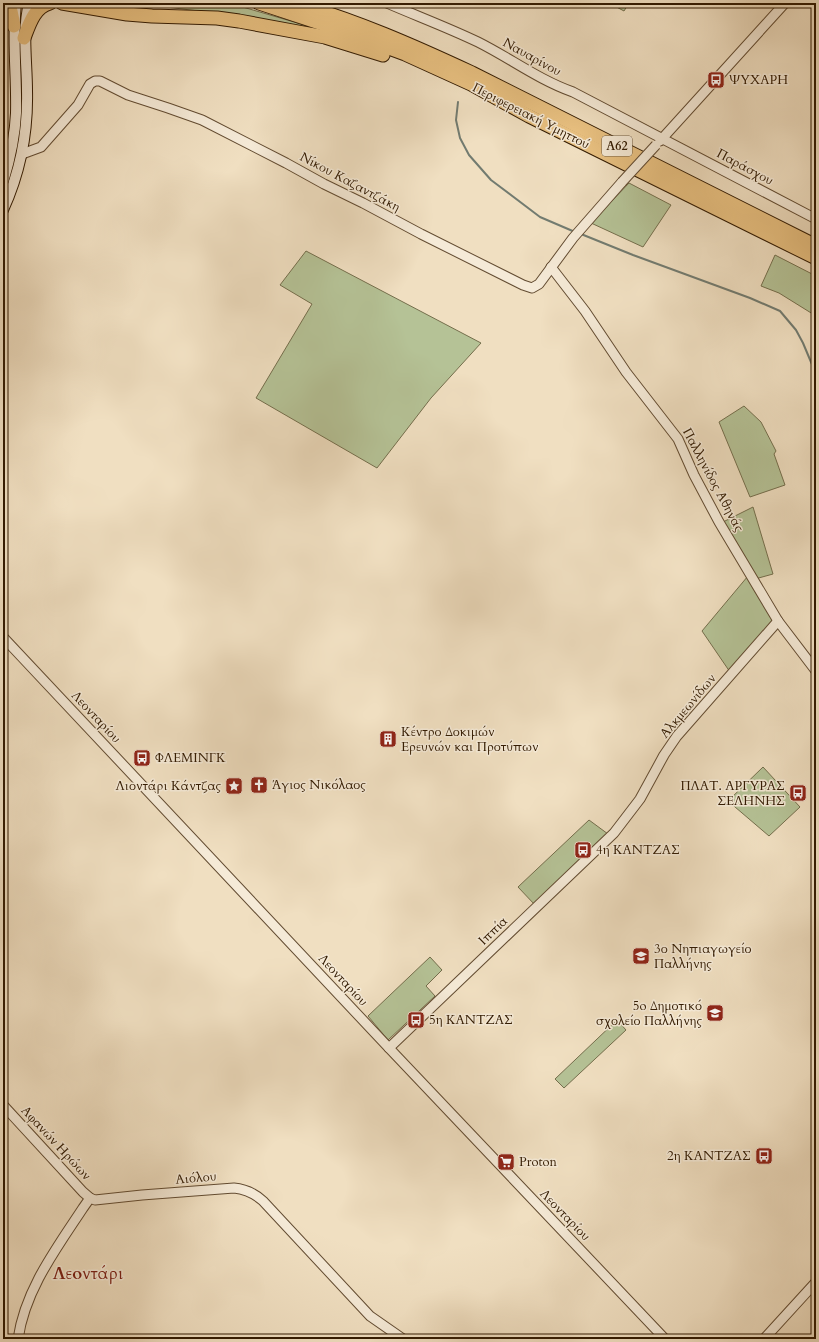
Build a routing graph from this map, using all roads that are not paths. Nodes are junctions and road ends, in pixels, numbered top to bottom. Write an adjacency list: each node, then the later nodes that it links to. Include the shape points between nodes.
1 (7, 3): 11 (highway, via 12,11)
2 (16, 3): 11 (main road)
3 (29, 3): 12 (main road)
4 (50, 3): 12 (highway, via 34,15)
5 (62, 3): 14 (highway, via 146,16 240,20 325,37 424,69)
6 (259, 3): 14 (highway, Περιφερειακή Υμηττού / Α62, via 405,54 471,84)
7 (294, 3): 13 (highway, Περιφερειακή Υμηττού / Α62, via 367,27)
8 (316, 3): 13 (highway, via 360,19)
9 (387, 3): 15 (street, Ναυαρίνου, via 476,41 556,86 573,92)
10 (785, 3): 15 (street)
11 (14, 26): 17 (main road, via 16,113 12,151)
12 (24, 38): 16 (main road, via 27,107)
13 (418, 48): 20 (highway, Περιφερειακή Υμηττού / Α62)
14 (529, 116): 21 (highway, Περιφερειακή Υμηττού / Α62)
15 (659, 142): 19 (street, Παράσχου); 22 (street, Νίκου Καζαντζάκη, bridge, via 581,228)
16 (22, 154): 18 (main road); 22 (street, Νίκου Καζαντζάκη, via 41,147 78,105 90,84 100,81 128,95 202,120 522,285 532,288 539,284)
17 (3, 182)
18 (3, 210)
19 (816, 218)
20 (816, 246)
21 (816, 258)
22 (551, 267): 23 (street, Παλληνίδος Αθηνάς, via 626,372 678,439 719,522)
23 (778, 622): 25 (street, Παλληνίδος Αθηνάς); 26 (street, Αλκμεωνίδων, via 677,736 640,799)
24 (3, 637): 27 (street, Λεονταρίου)
25 (816, 671)
26 (614, 833): 27 (street, Ιππία)
27 (389, 1048): 33 (street, Λεονταρίου)
28 (3, 1106): 29 (street, Αφανών Ηρώων)
29 (90, 1198): 31 (street, via 42,1271 25,1310); 32 (street, Αιόλου, via 95,1200 234,1188 250,1191 263,1201 370,1316)
30 (816, 1282): 34 (street)
31 (18, 1339)
32 (403, 1339)
33 (665, 1339)
34 (764, 1339)

